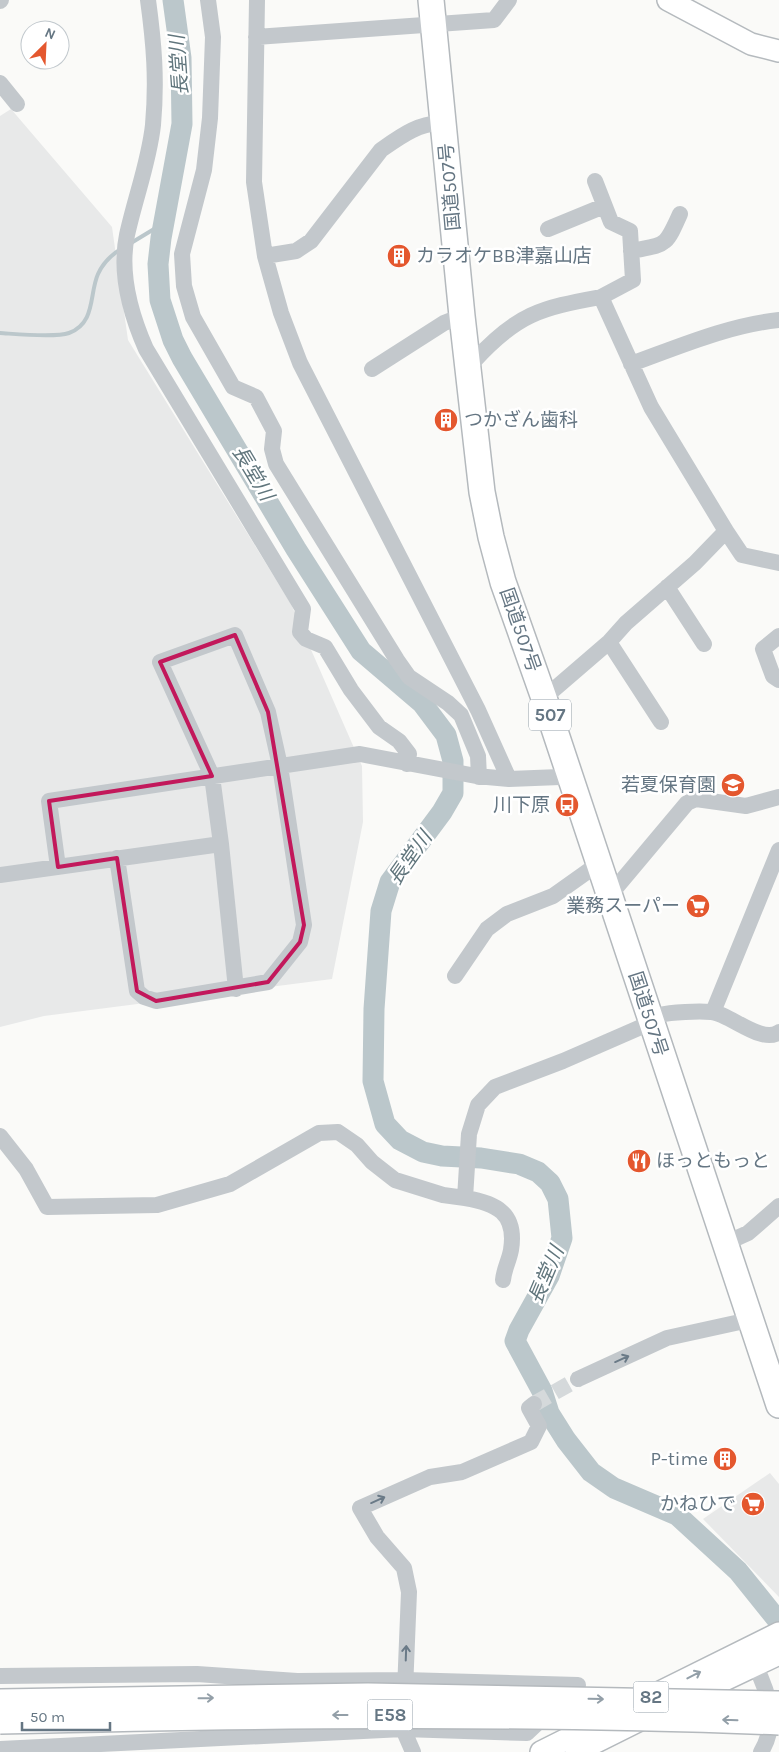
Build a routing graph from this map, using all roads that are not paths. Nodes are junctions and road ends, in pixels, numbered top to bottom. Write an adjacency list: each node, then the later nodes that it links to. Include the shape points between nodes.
1 (148, 0): 35 (street, via 156,56 153,124 126,246 133,321 146,349 303,610 300,632 306,639 325,647 351,690 379,727 399,741 409,754)
2 (208, 0): 8 (street)
3 (218, 0): 8 (street, via 219,33)
4 (257, 0): 9 (street)
5 (509, 0): 7 (street, via 494,20)
6 (668, 0): 10 (main road, via 750,44)
7 (433, 12): 9 (street); 13 (highway, 国道507号 / 507)
8 (213, 37): 39 (street, via 204,170 182,254 184,286 193,317 233,387 256,397 274,431 272,449 276,464 397,660 409,677 461,715 478,756)
9 (256, 37): 19 (street, via 254,182)
10 (779, 51)
11 (0, 82): 12 (street)
12 (17, 104)
13 (444, 124): 19 (street, via 435,122 394,140 381,150 311,241 296,251); 21 (highway, 国道507号 / 507)
14 (595, 181): 15 (street)
15 (604, 206): 17 (street); 18 (street, via 611,222 630,231)
16 (680, 214): 18 (street, via 663,244)
17 (548, 229)
18 (631, 251): 20 (street, via 633,280)
19 (265, 256): 40 (street, via 281,313 300,363 478,710)
20 (601, 297): 23 (street, via 543,309 522,318 474,361); 24 (street)
21 (462, 316): 23 (highway, 国道507号 / 507); 25 (street, via 444,323)
22 (779, 320): 24 (street, via 701,339)
23 (467, 362): 33 (highway, 国道507号 / 507, via 476,448 491,537 503,582)
24 (631, 364): 26 (street, via 651,407)
25 (372, 369)
26 (726, 531): 27 (street, via 742,555); 28 (street)
27 (779, 563)
28 (667, 587): 30 (street); 31 (street)
29 (779, 636): 32 (street, via 764,649 773,676)
30 (609, 642): 33 (street); 34 (street)
31 (704, 644)
32 (779, 680)
33 (544, 698): 37 (highway, 国道507号 / 507)
34 (661, 722)
35 (410, 765): 36 (street, via 360,754); 39 (street)
36 (280, 766): 38 (street); 38 (street, via 268,712 235,635 160,662); 50 (street, via 304,924 300,942 268,982)
37 (569, 774): 40 (street); 45 (highway, 国道507号 / 507)
38 (212, 776): 42 (street); 46 (street, via 49,801)
39 (477, 776): 40 (street)
40 (509, 779)
41 (779, 796): 48 (street, via 746,806 696,799 687,804)
42 (221, 844): 44 (street); 50 (street)
43 (779, 850): 51 (street)
44 (117, 858): 46 (street); 50 (street, via 137,991 156,1001)
45 (598, 864): 48 (highway, 国道507号 / 507); 49 (street, via 553,896 507,914 488,929)
46 (58, 867): 47 (street)
47 (0, 875)
48 (609, 896): 52 (highway, 国道507号 / 507)
49 (455, 976)
50 (236, 989)
51 (713, 1012): 52 (street, via 659,1015); 53 (street, via 762,1035)
52 (651, 1023): 55 (street, via 495,1087 478,1105 469,1134); 57 (highway, 国道507号 / 507)
53 (779, 1032)
54 (0, 1136): 55 (street, via 26,1169 47,1207 157,1205 230,1184 318,1133 338,1132 395,1180)
55 (465, 1198): 58 (street, via 489,1202 503,1212 512,1230 511,1251)
56 (779, 1206): 57 (street, via 748,1234)
57 (726, 1242): 59 (highway, 国道507号 / 507)
58 (503, 1280)
59 (749, 1320): 60 (street, one-way to 59, via 667,1338); 62 (highway, 国道507号 / 507)
60 (578, 1379)
61 (534, 1404): 65 (street, one-way to 61, via 409,1592 404,1568 377,1537 360,1508 430,1477 462,1472 530,1442 539,1426 529,1408)
62 (779, 1406)
63 (769, 1650): 73 (main road, 82, one-way to 63); 74 (main road, 82); 75 (street, via 772,1716 770,1738)
64 (0, 1676): 65 (street, via 197,1674 296,1682)
65 (405, 1680): 70 (street); 70 (street, via 578,1685 527,1733)
66 (0, 1702): 67 (highway, E58, one-way to 67, bridge, via 368,1696)
67 (779, 1704)
68 (0, 1721): 69 (highway, E58, one-way to 68, bridge, via 301,1715)
69 (779, 1722)
70 (403, 1729): 71 (street); 72 (street)
71 (0, 1749)
72 (413, 1752)
73 (541, 1752)
74 (576, 1752)
75 (761, 1752)

